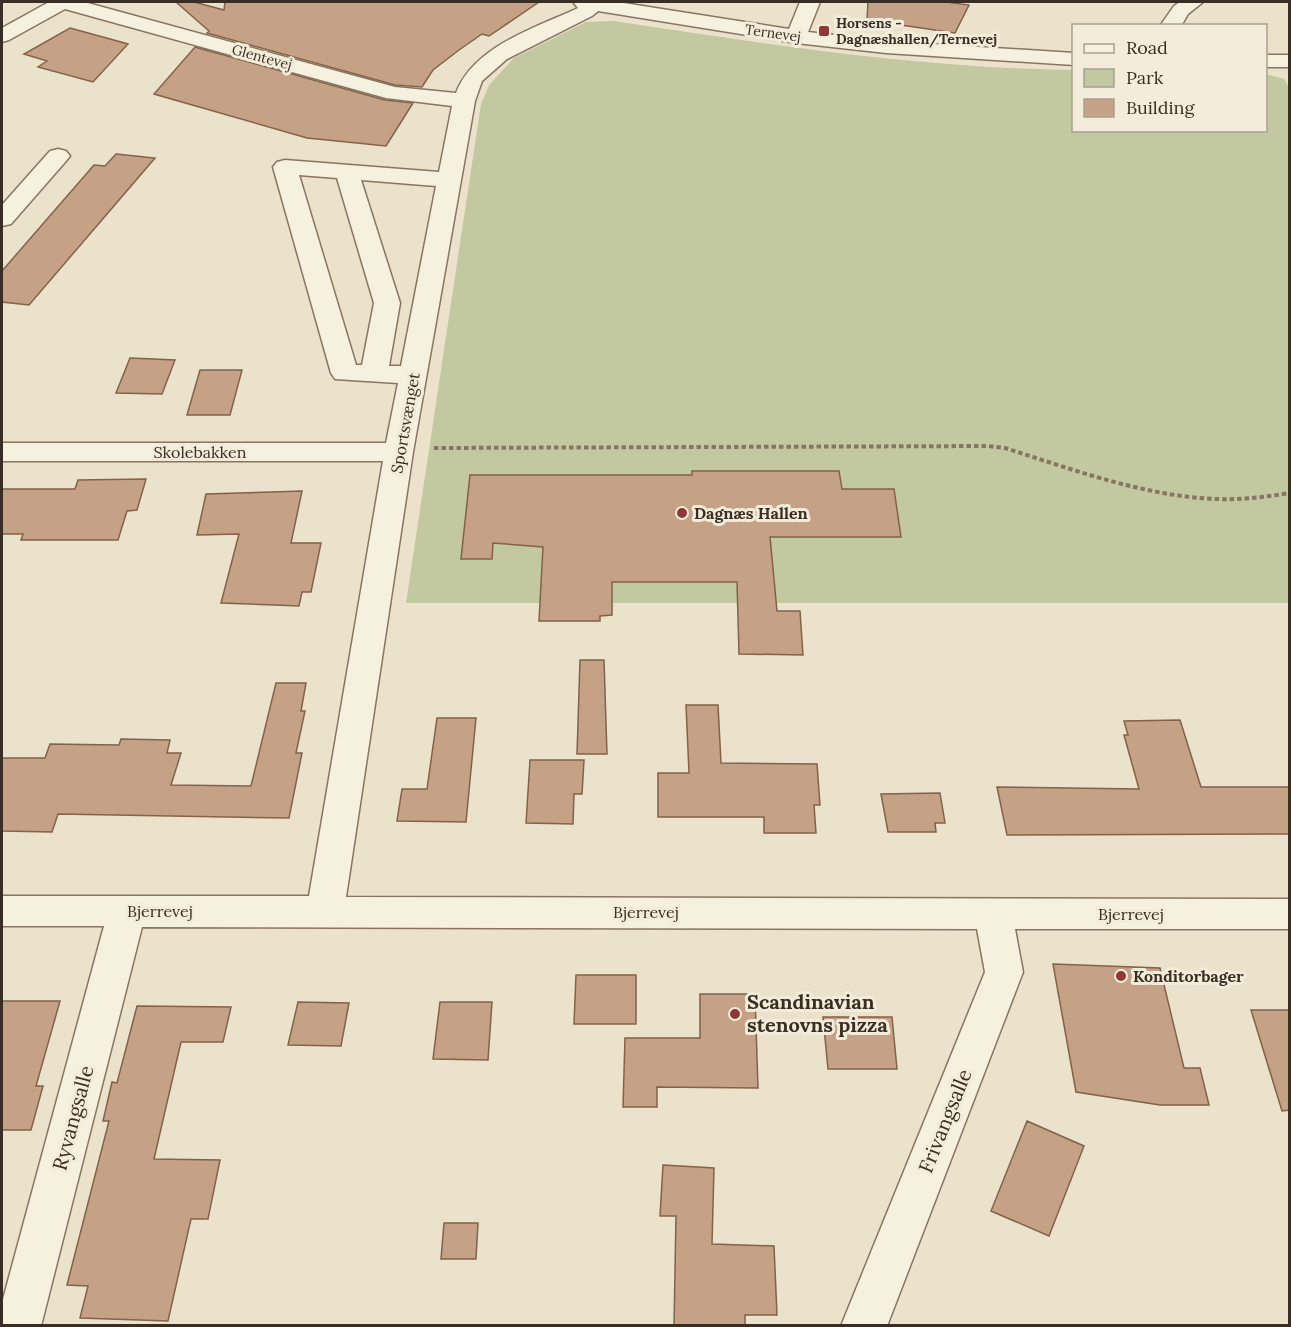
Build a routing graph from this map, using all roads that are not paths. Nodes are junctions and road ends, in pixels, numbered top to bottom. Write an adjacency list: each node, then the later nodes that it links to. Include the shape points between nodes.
1 (63, 2): 6 (street); 11 (street, Glentevej, via 394,93)
2 (810, 2): 7 (street)
3 (1192, 2): 5 (street)
4 (588, 3): 7 (street, Ternevej); 11 (street, Sportsvænget, via 585,12 499,54 472,78)
5 (1171, 24)
6 (2, 36)
7 (796, 37): 8 (street, Ternevej)
8 (1072, 59)
9 (1267, 61): 10 (street)
10 (1290, 61)
11 (464, 101): 14 (street, Sportsvænget)
12 (58, 156): 15 (street)
13 (347, 172): 14 (street); 16 (street, via 387,303); 16 (street, via 285,167 345,373)
14 (449, 180): 17 (street, Sportsvænget)
15 (2, 219)
16 (374, 374): 17 (street)
17 (413, 375): 19 (street, Sportsvænget)
18 (2, 452): 19 (street, Skolebakken)
19 (399, 452): 22 (street, Sportsvænget)
20 (2, 911): 21 (street, Bjerrevej)
21 (127, 911): 22 (street, Bjerrevej); 25 (street, Ryvangsalle)
22 (325, 911): 23 (street, Bjerrevej)
23 (993, 913): 24 (street, Bjerrevej); 26 (street, Frivangsalle, via 1004,972)
24 (1290, 914)
25 (18, 1326)
26 (864, 1326)

